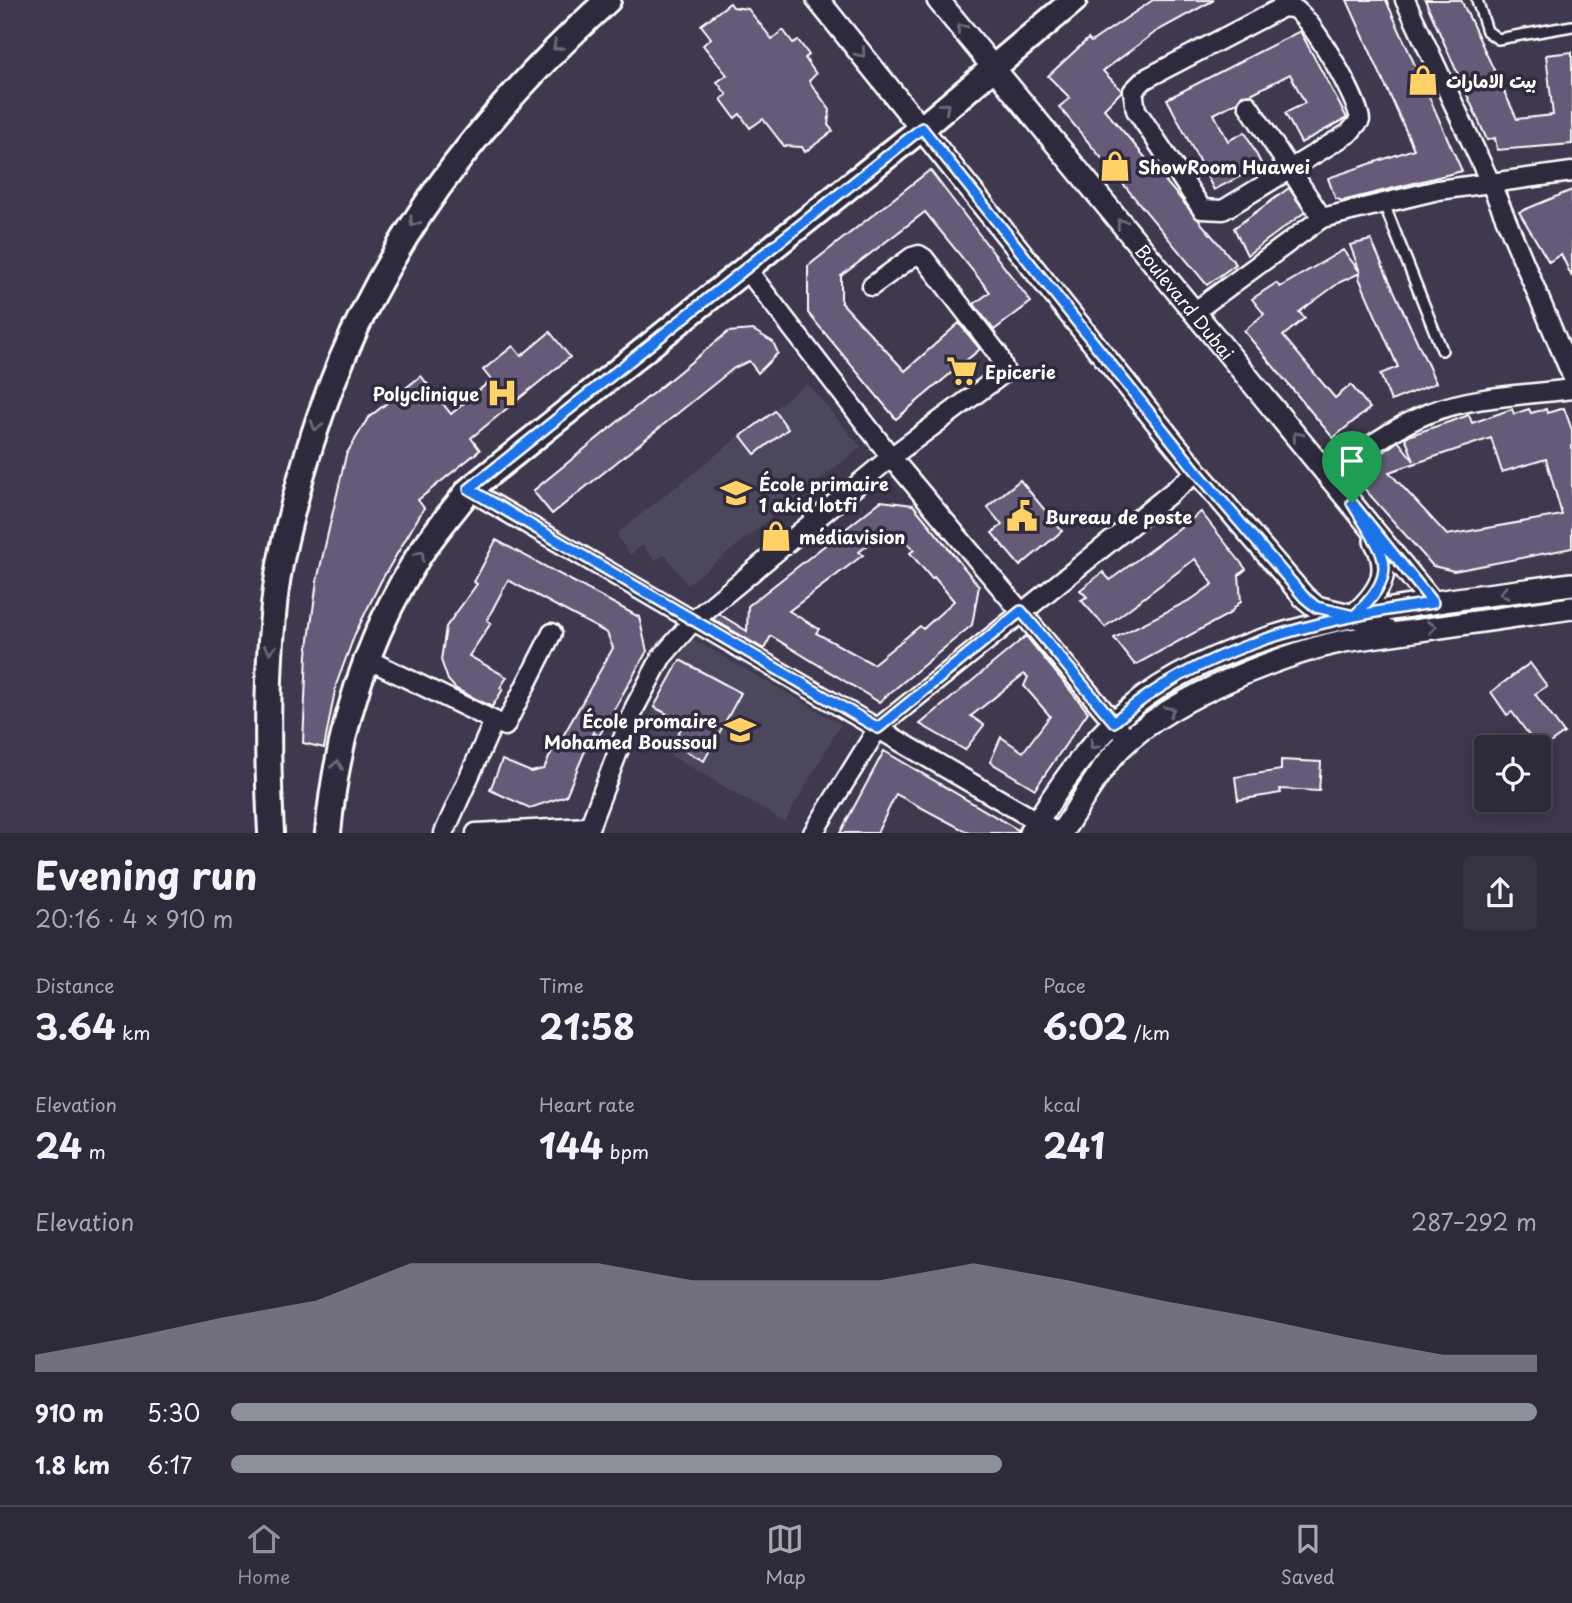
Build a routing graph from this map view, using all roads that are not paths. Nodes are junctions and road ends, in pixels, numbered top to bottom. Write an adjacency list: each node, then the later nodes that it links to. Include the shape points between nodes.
1 (608, 0): 45 (main road, one-way to 45, via 544,58 487,121 385,269 347,343 314,430 274,603 268,693)
2 (818, 0): 10 (street, one-way to 10)
3 (938, 0): 8 (street, Boulevard Dubai, one-way to 3)
4 (1074, 0): 8 (main road)
5 (1405, 0): 13 (street)
6 (1477, 0): 7 (lane, via 1487,31 1498,39)
7 (1572, 26)
8 (993, 67): 10 (main road, one-way to 8); 18 (street, Boulevard Dubai, one-way to 8)
9 (1248, 104): 11 (street)
10 (922, 128): 16 (main road); 23 (street)
11 (1289, 169): 11 (street, via 1349,133 1360,120 1353,99 1308,21 1293,8 1271,12 1146,79 1133,91 1136,110 1202,209 1223,210); 15 (street)
12 (1572, 172): 13 (street)
13 (1491, 184): 14 (street, via 1438,190); 20 (street)
14 (1384, 204): 15 (street); 19 (lane)
15 (1322, 218): 18 (street)
16 (745, 267): 22 (street); 25 (main road)
17 (872, 286): 22 (street, via 912,257 924,258 998,354 1004,369)
18 (1194, 312): 24 (street, Boulevard Dubai, one-way to 18)
19 (1442, 350)
20 (1572, 376)
21 (1572, 389): 24 (street, via 1430,413 1390,432)
22 (891, 457): 31 (street); 33 (street)
23 (1197, 472): 28 (street); 31 (street)
24 (1329, 476): 26 (street, Boulevard Dubai)
25 (469, 489): 33 (street); 38 (main road, one-way to 25, via 388,607 419,555)
26 (1352, 503): 29 (street, Boulevard Dubai); 32 (street, via 1385,565 1383,582)
27 (1572, 584): 29 (street, one-way to 29)
28 (1304, 597): 32 (street, via 1316,607); 34 (street)
29 (1433, 603): 32 (street)
30 (1572, 608): 35 (street, one-way to 30)
31 (1021, 611): 40 (street); 41 (street)
32 (1354, 616): 34 (street); 35 (street); 37 (street)
33 (694, 620): 41 (street); 44 (street, via 661,658 635,707)
34 (1315, 625): 40 (street, via 1186,672)
35 (1391, 632): 37 (street)
36 (552, 633): 39 (street, via 505,726)
37 (1315, 647): 42 (street, one-way to 37, via 1160,716 1198,696)
38 (366, 658): 39 (street); 46 (main road, one-way to 38, via 337,763)
39 (494, 721): 47 (street)
40 (1114, 722): 42 (street); 43 (street, one-way to 43)
41 (878, 728): 43 (street); 49 (street)
42 (1129, 741): 50 (street, via 1112,757)
43 (1033, 828): 50 (street)
44 (587, 830): 48 (street)
45 (271, 833)
46 (328, 833)
47 (444, 833)
48 (476, 833)
49 (813, 833)
50 (1059, 833)

